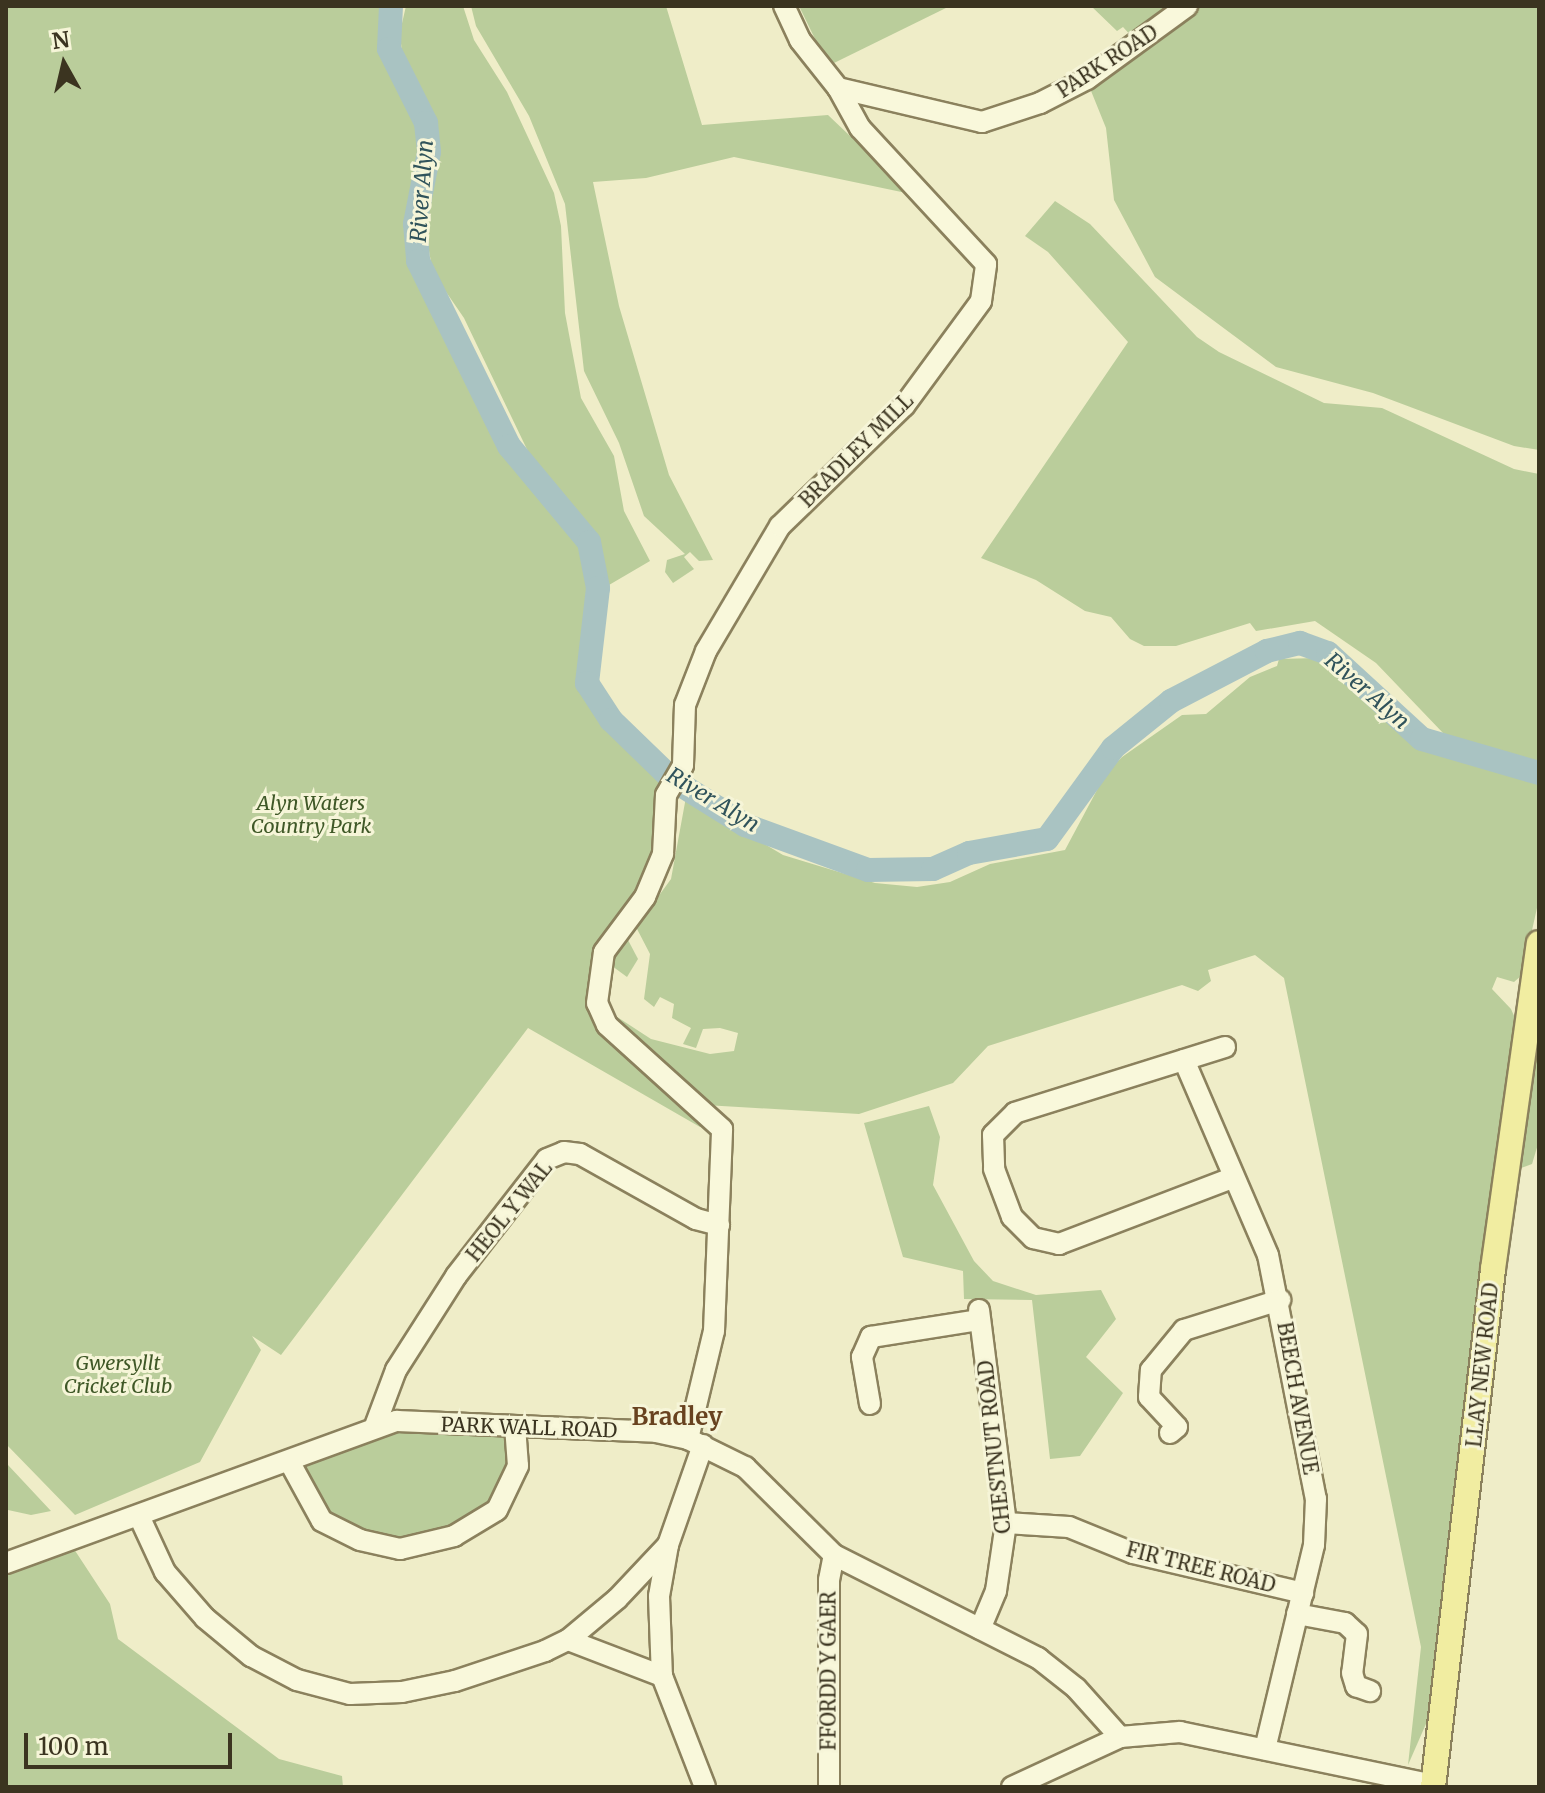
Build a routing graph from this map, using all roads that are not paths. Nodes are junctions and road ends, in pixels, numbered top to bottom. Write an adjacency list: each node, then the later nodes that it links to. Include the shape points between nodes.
1 (784, 6): 3 (street, via 800,40)
2 (1187, 6): 3 (street, PARK ROAD, via 1087,79 1040,103 982,122)
3 (838, 88): 8 (street, BRADLEY MILL, via 860,128 986,264 981,301 904,406 780,526 706,651 685,705 683,765 666,795 663,854 645,897 604,952 597,1003 607,1025 722,1129)
4 (1539, 943): 30 (main road, LLAY NEW ROAD, via 1493,1269)
5 (1225, 1047): 6 (street)
6 (1184, 1060): 7 (street, BEECH AVENUE); 7 (street, via 1015,1113 993,1135 994,1169 1012,1217 1033,1238 1059,1244)
7 (1234, 1177): 9 (street, BEECH AVENUE, via 1268,1255)
8 (719, 1225): 11 (street, HEOL Y WAL, via 696,1219 580,1154 564,1152 547,1159 456,1276 396,1370); 14 (street, BRADLEY MILL, via 714,1331)
9 (1280, 1300): 13 (street, via 1184,1330 1151,1370 1149,1397); 21 (street, BEECH AVENUE, via 1316,1499)
10 (872, 1399): 17 (street, CHESTNUT ROAD, via 862,1357 871,1337 980,1315)
11 (375, 1426): 12 (street, PARK WALL ROAD, via 397,1421); 15 (street, PARK WALL ROAD)
12 (515, 1426): 14 (street, PARK WALL ROAD, via 641,1431); 15 (street, via 518,1466 497,1510 454,1536 400,1549 360,1540 322,1521)
13 (1177, 1426)
14 (695, 1442): 18 (street, BRADLEY MILL); 19 (street, PARK WALL ROAD, via 745,1467)
15 (289, 1461): 16 (street, PARK WALL ROAD)
16 (139, 1516): 20 (street, PARK WALL ROAD); 24 (street, via 165,1572 205,1618 251,1656 297,1680 350,1694 402,1692 455,1681)
17 (1006, 1523): 21 (street, FIR TREE ROAD, via 1069,1527 1133,1553); 23 (street, CHESTNUT ROAD, via 996,1591)
18 (668, 1545): 24 (street); 25 (street, BRADLEY MILL, via 659,1596)
19 (834, 1555): 23 (street, PARK WALL ROAD); 32 (street, FFORDD Y GAER, via 829,1580)
20 (6, 1563)
21 (1303, 1593): 22 (street, BEECH AVENUE)
22 (1297, 1614): 26 (street, via 1345,1623 1357,1634 1352,1673 1356,1686); 28 (street, BEECH AVENUE)
23 (980, 1629): 27 (street, PARK WALL ROAD, via 1056,1670)
24 (568, 1640): 25 (street)
25 (662, 1676): 31 (street, BRADLEY MILL)
26 (1370, 1691)
27 (1120, 1737): 28 (street, via 1180,1732); 29 (street)
28 (1265, 1749): 30 (street)
29 (1050, 1779): 33 (street)
30 (1433, 1786)
31 (705, 1787)
32 (829, 1787)
33 (1012, 1787)

